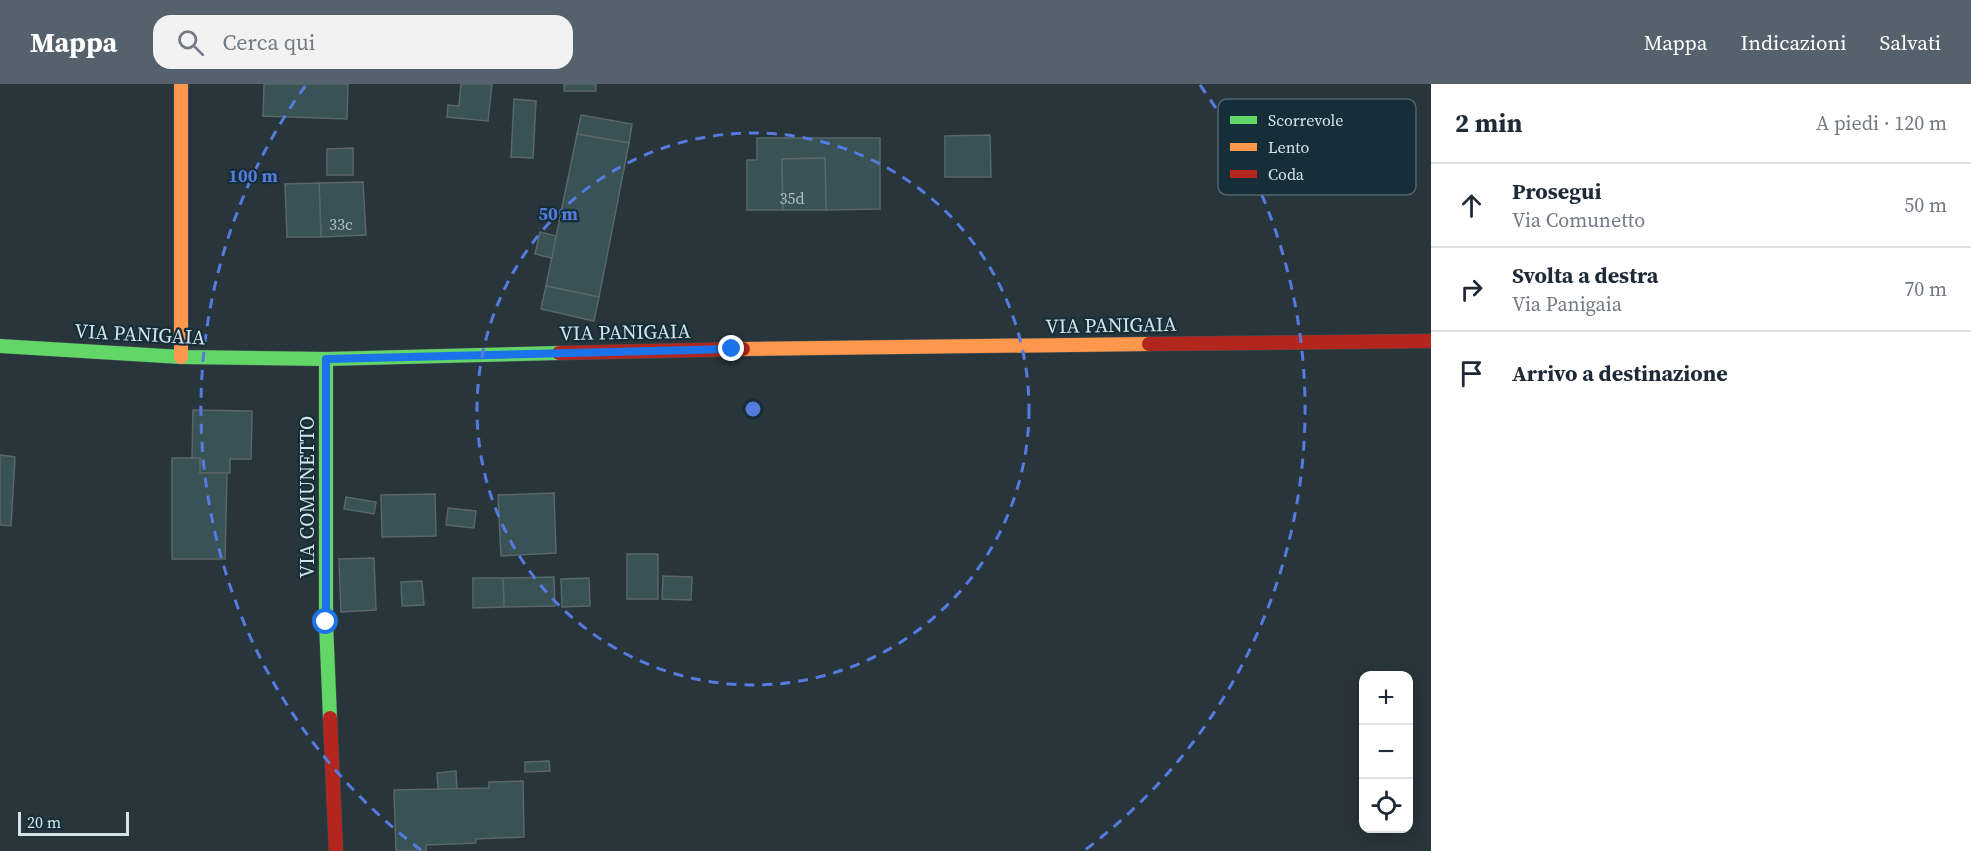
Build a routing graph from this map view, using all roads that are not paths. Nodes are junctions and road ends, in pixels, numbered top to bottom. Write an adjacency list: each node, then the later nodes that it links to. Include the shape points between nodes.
1 (181, 84): 4 (street)
2 (1431, 340): 5 (street, VIA PANIGAIA, via 732,349)
3 (0, 346): 4 (street, VIA PANIGAIA)
4 (181, 357): 5 (street, VIA PANIGAIA)
5 (326, 359): 6 (street, VIA COMUNETTO, via 326,622)
6 (336, 851)

